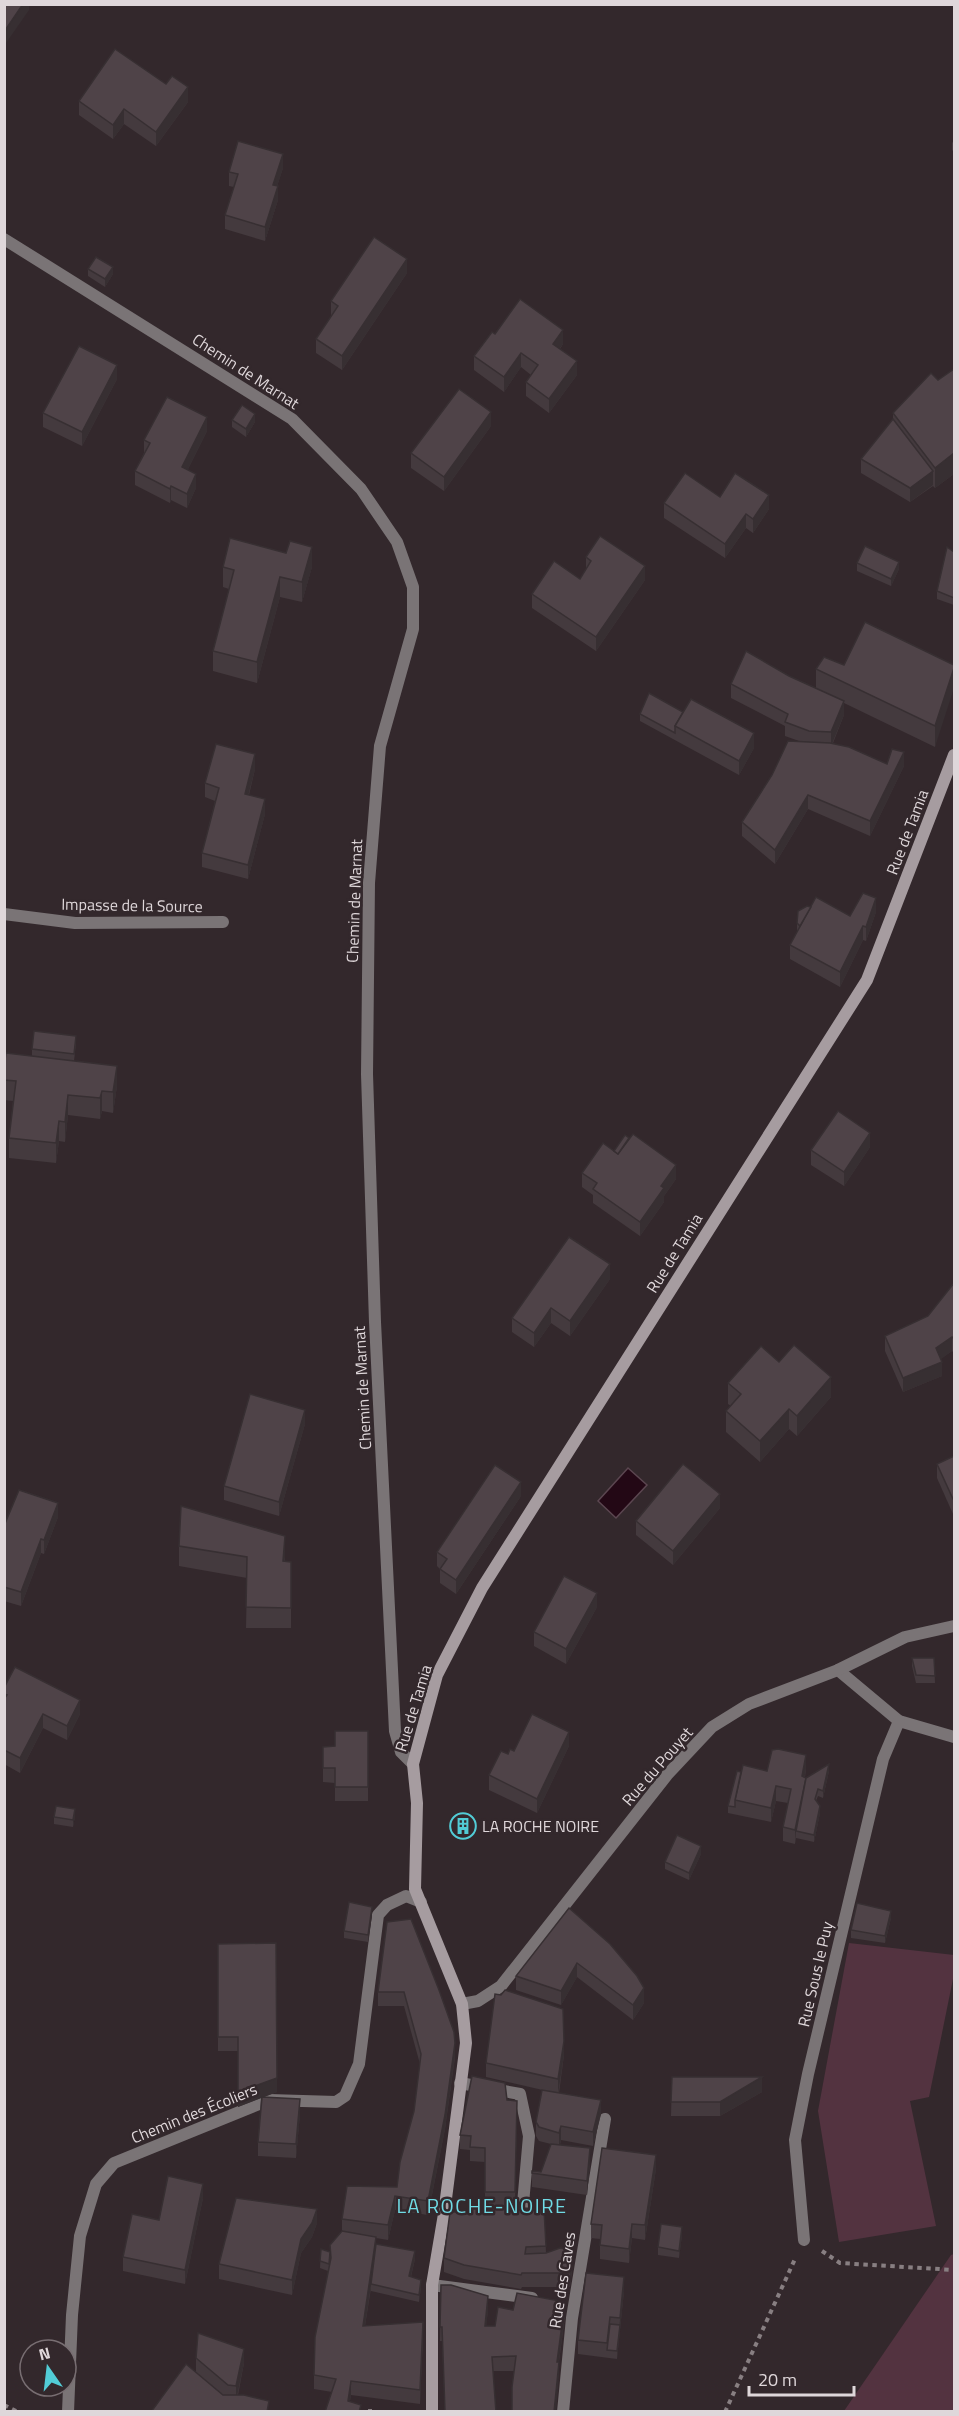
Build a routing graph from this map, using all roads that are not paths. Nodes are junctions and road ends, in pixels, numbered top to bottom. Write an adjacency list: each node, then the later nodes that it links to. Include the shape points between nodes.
1 (4, 239): 9 (street, Chemin de Marnat, via 292,419 361,489 397,542 413,587 413,629 380,746 369,883 367,1074 395,1731 401,1752)
2 (954, 755): 9 (street, Rue de Tamia, via 867,980 482,1588 437,1675)
3 (4, 914): 4 (street, Impasse de la Source, via 75,923)
4 (223, 922)
5 (954, 1626): 6 (street, Rue du Pouyet, via 905,1637)
6 (838, 1670): 7 (street); 11 (street, Rue du Pouyet, via 749,1704 712,1727 667,1775 501,1986 478,2001)
7 (899, 1721): 8 (street); 15 (street, Rue Sous le Puy, via 883,1760 795,2140)
8 (954, 1737)
9 (413, 1764): 10 (street, via 417,1803 416,1889)
10 (421, 1902): 11 (street); 18 (street, Chemin des Écoliers, via 406,1896 387,1905 378,1916 359,2064 345,2096 336,2102 268,2100 114,2163 96,2184 80,2236)
11 (462, 2004): 12 (street, via 466,2043)
12 (460, 2083): 14 (street, via 520,2094 529,2136 522,2215); 16 (street, via 449,2214)
13 (605, 2119): 20 (street, Rue des Caves, via 572,2318)
14 (499, 2215)
15 (804, 2240)
16 (432, 2284): 17 (street); 19 (street)
17 (543, 2299)
18 (68, 2412)
19 (432, 2412)
20 (563, 2412)

